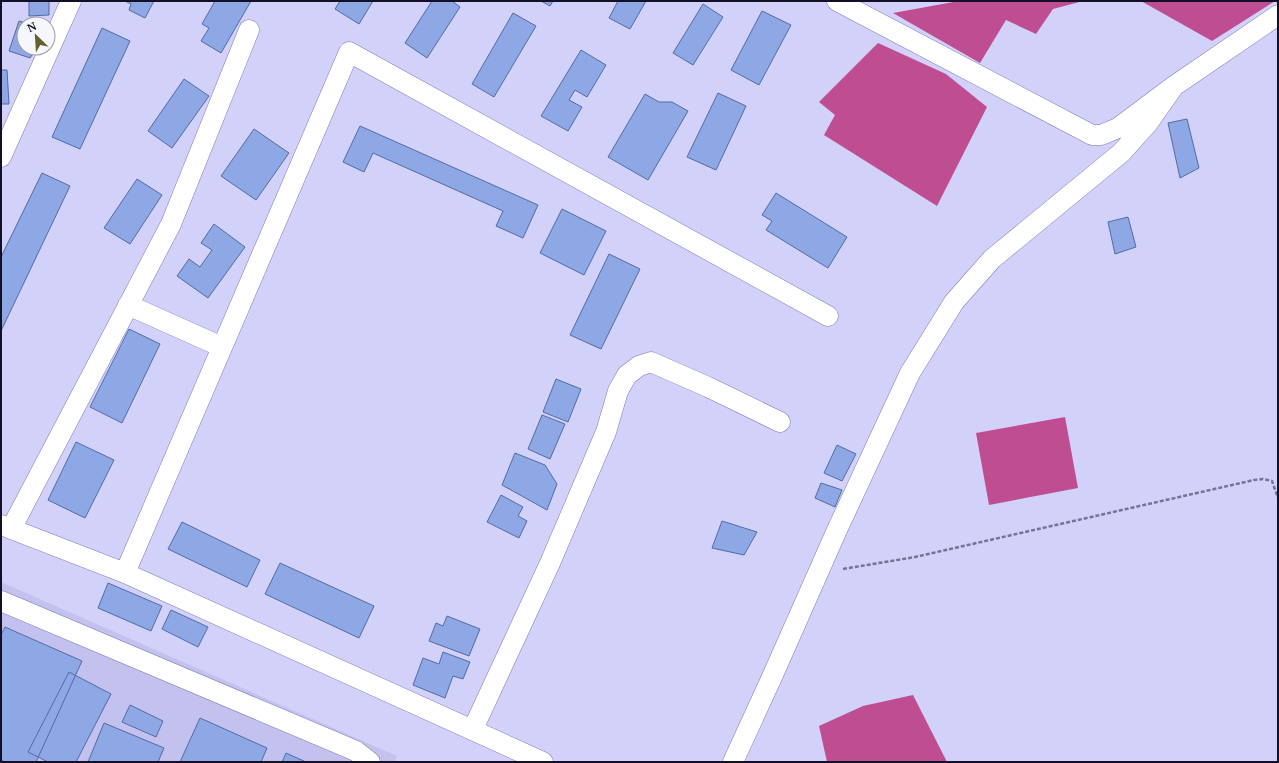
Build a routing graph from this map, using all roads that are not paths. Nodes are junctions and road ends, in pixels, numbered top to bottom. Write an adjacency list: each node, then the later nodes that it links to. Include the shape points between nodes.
1 (72, 1): 6 (street)
2 (837, 1): 5 (street, via 1092,135 1101,135 1118,128)
3 (1278, 15): 5 (street)
4 (249, 30): 7 (street, via 171,224)
5 (1174, 86): 17 (street, via 1148,123 1121,153 992,259 954,302 910,373)
6 (1, 157)
7 (128, 305): 9 (street); 11 (street)
8 (828, 316): 9 (street, via 349,52)
9 (222, 348): 12 (street)
10 (780, 422): 14 (street, via 651,362 639,366 627,376 618,391 606,432 550,563)
11 (6, 527): 12 (street)
12 (125, 573): 14 (street)
13 (1, 601): 15 (street, via 356,751)
14 (473, 729): 16 (street)
15 (370, 762)
16 (543, 762)
17 (733, 762)

